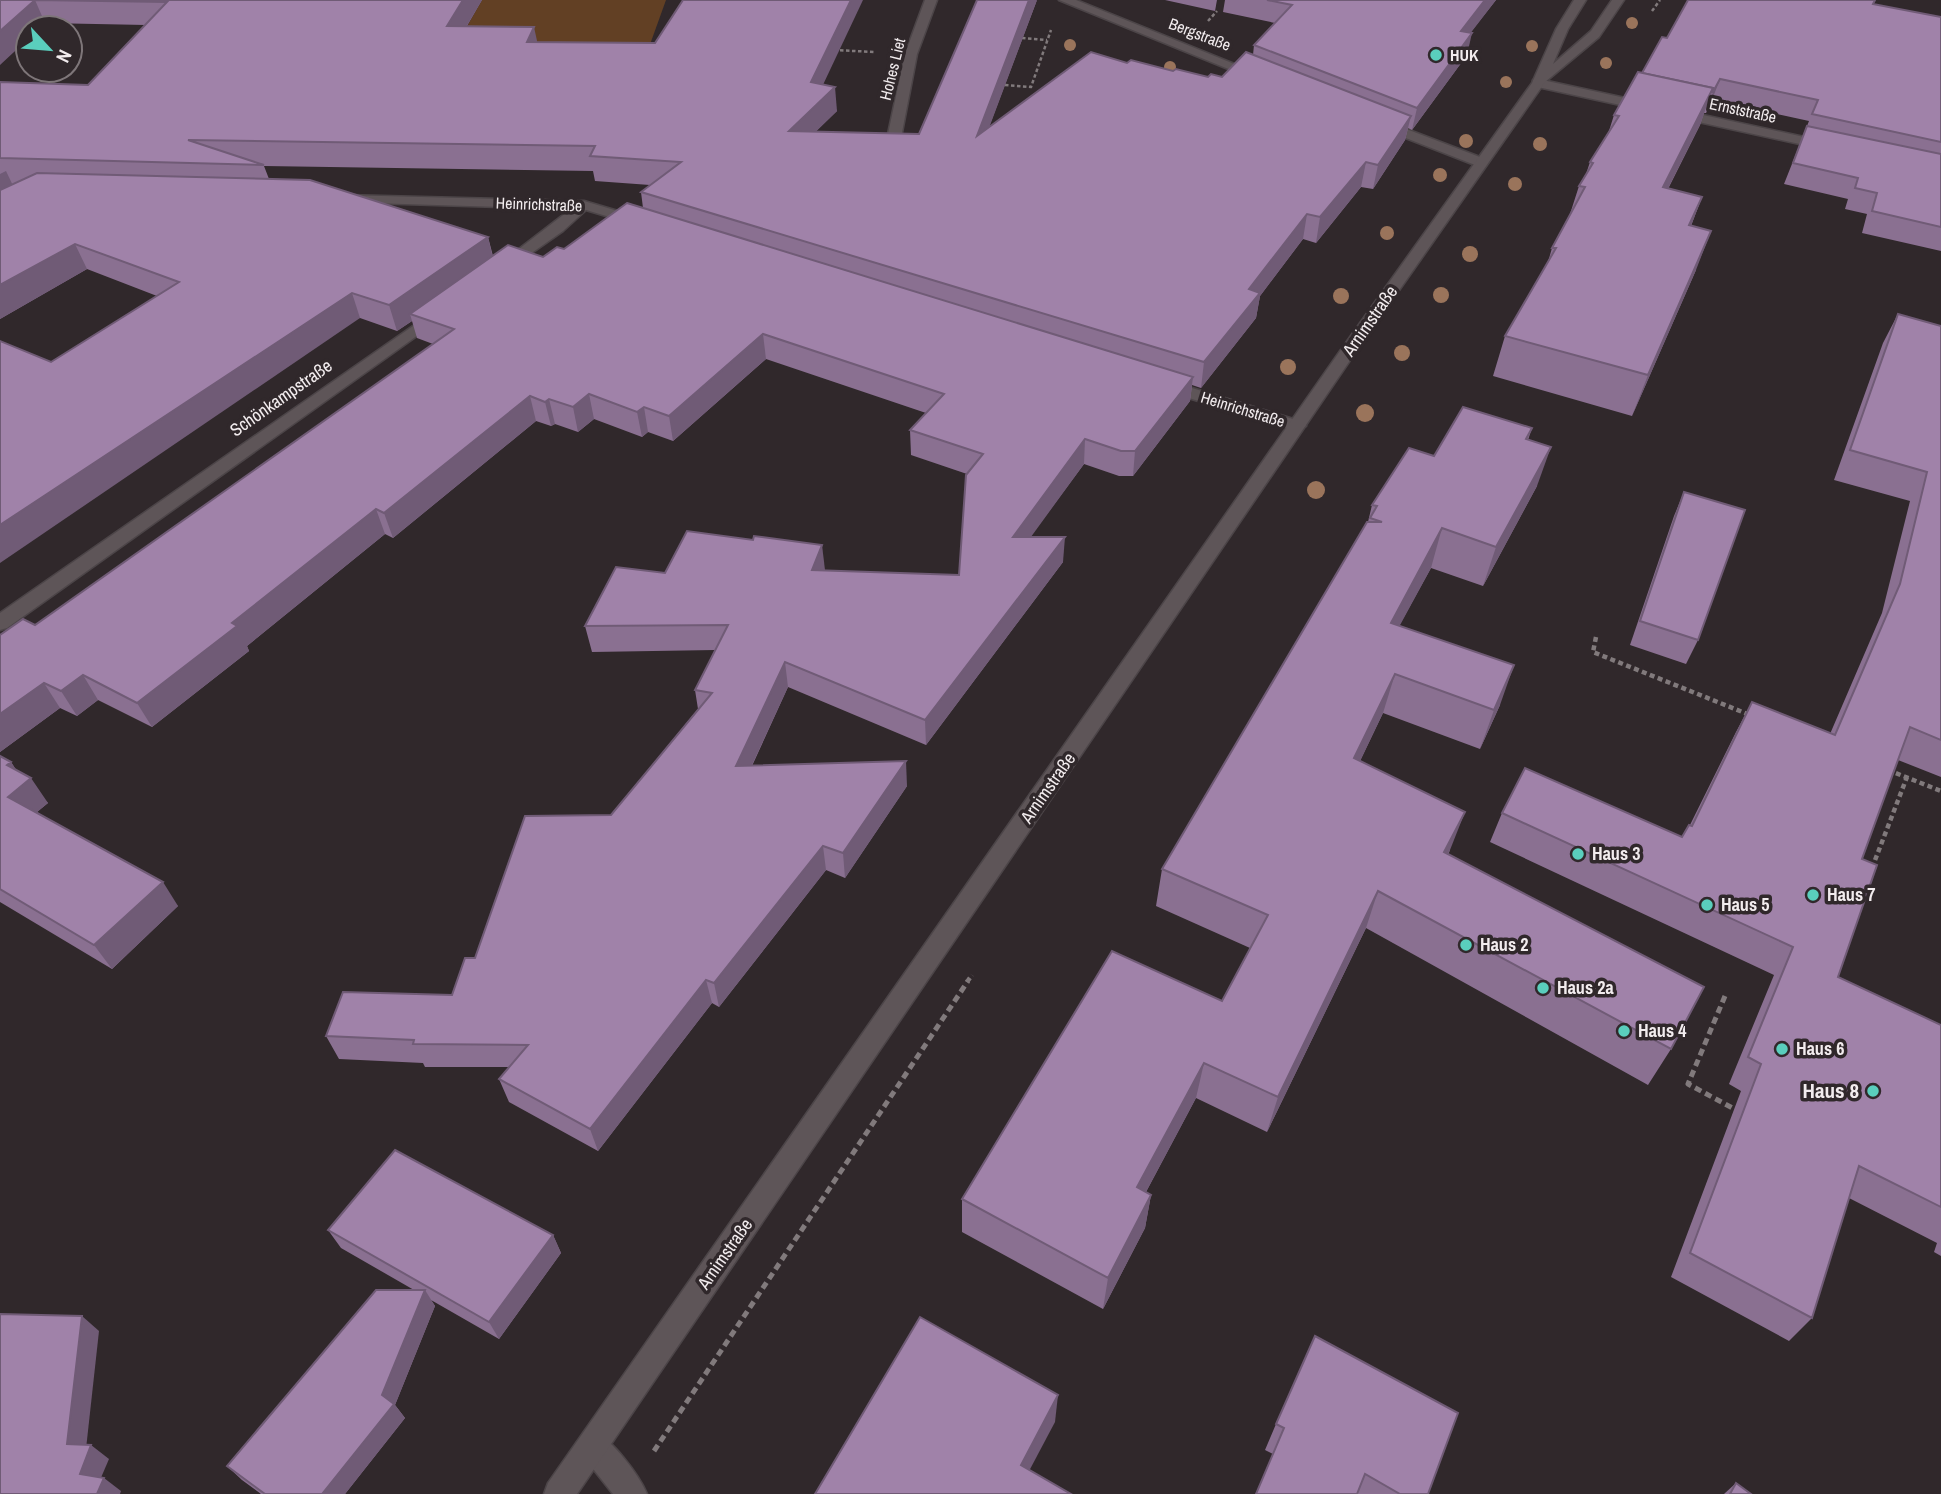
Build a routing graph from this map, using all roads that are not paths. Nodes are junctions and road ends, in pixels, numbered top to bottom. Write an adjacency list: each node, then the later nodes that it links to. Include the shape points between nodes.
1 (931, 0): 8 (street, Hohes Liet, via 911,54)
2 (1065, 0): 5 (street, Bergstraße)
3 (1580, 0): 6 (street, Arnimstraße)
4 (1618, 0): 6 (street, Arnimstraße, via 1595,34)
5 (1271, 81)
6 (1538, 83): 9 (street, Ernststraße); 10 (street, Arnimstraße)
7 (1373, 120): 10 (street)
8 (891, 148)
9 (1835, 148)
10 (1480, 162): 17 (street, Arnimstraße)
11 (324, 198): 12 (street, Heinrichstraße)
12 (584, 205): 13 (street, Heinrichstraße); 14 (street)
13 (650, 225)
14 (483, 281)
15 (452, 303): 18 (street, Schönkampstraße)
16 (1152, 381): 17 (street, Heinrichstraße)
17 (1297, 426): 19 (street, Arnimstraße)
18 (0, 623)
19 (593, 1446): 20 (street, Arnimstraße); 21 (street)
20 (559, 1494)
21 (632, 1494)

